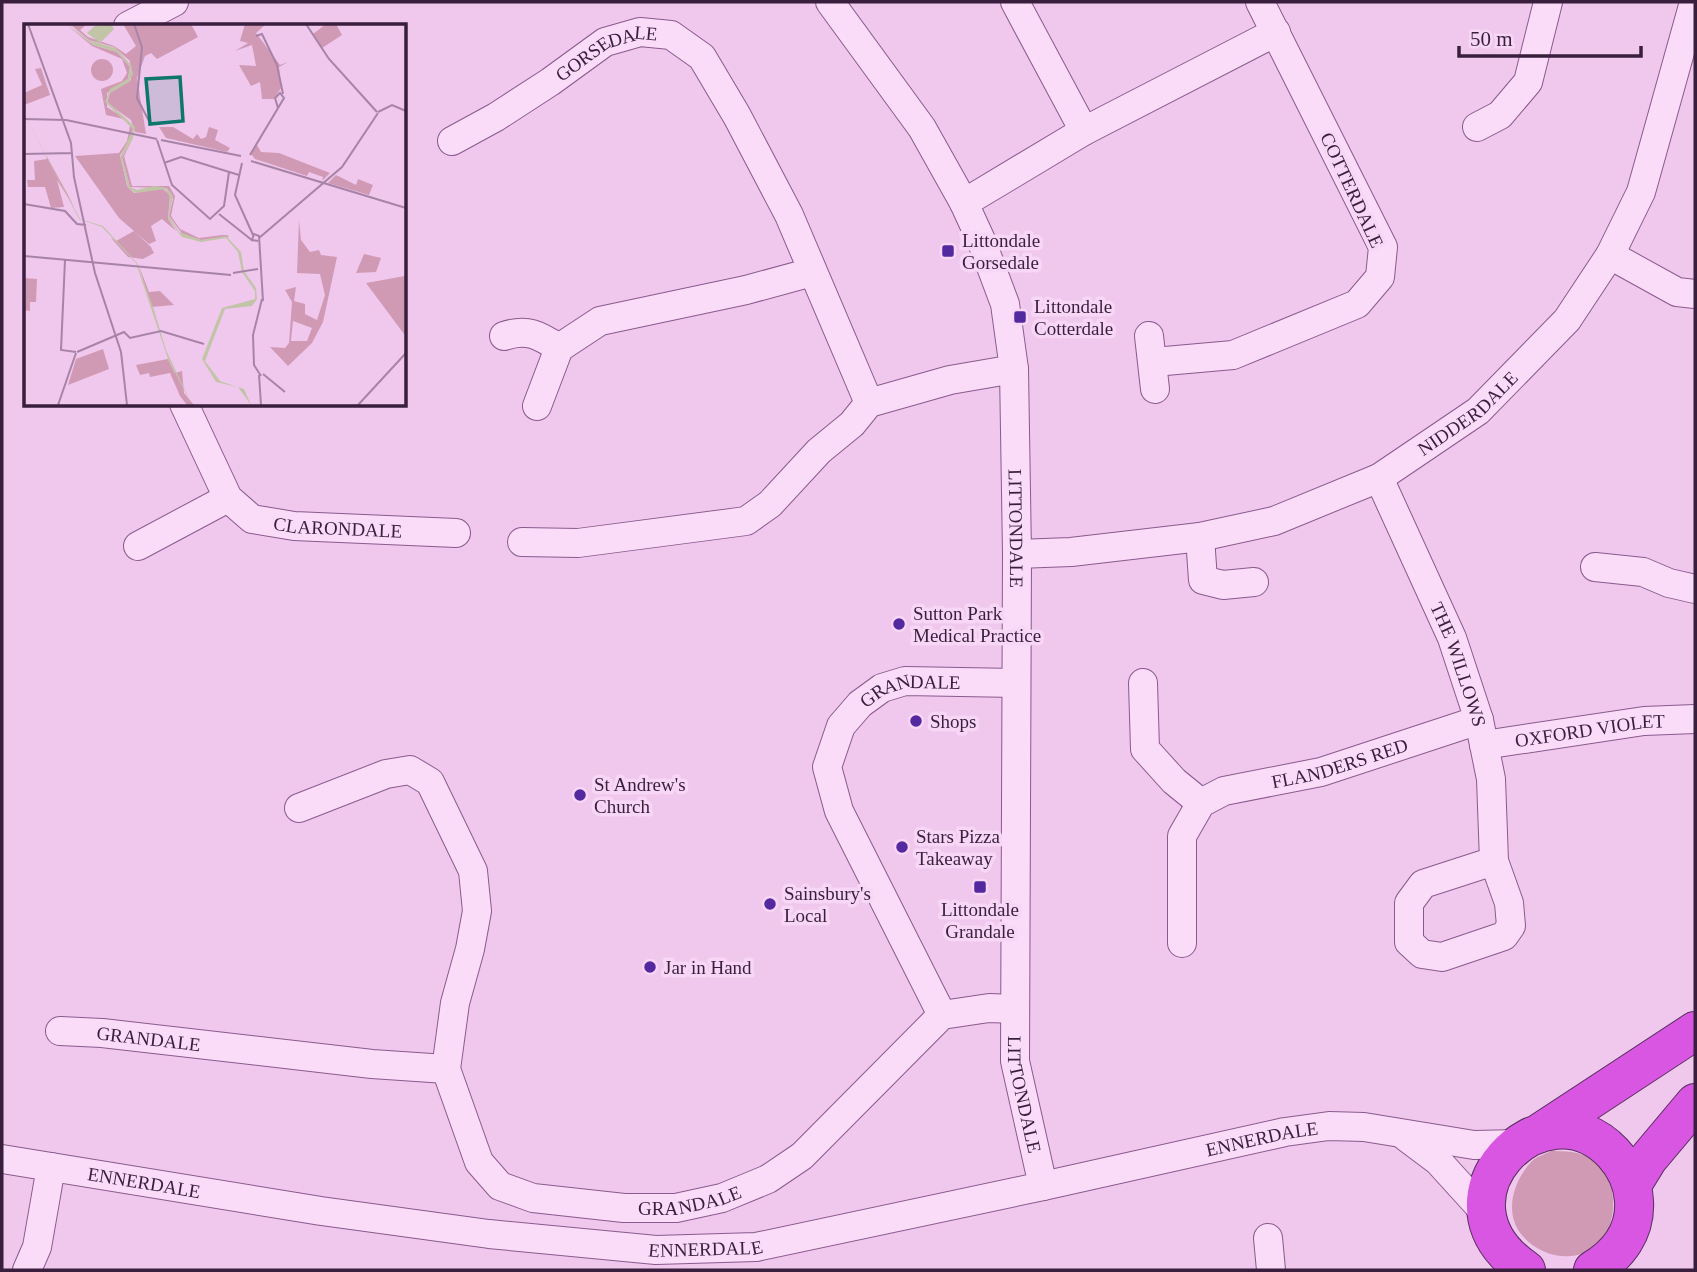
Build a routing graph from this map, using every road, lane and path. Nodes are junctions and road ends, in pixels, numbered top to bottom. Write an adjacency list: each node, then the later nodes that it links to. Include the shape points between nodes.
1 (174, 2): 7 (street)
2 (830, 2): 12 (street, LITTONDALE, via 922,128)
3 (1015, 2): 10 (street)
4 (1260, 2): 8 (street, COTTERDALE)
5 (1548, 2): 9 (street, via 1528,82 1500,115)
6 (1694, 2): 13 (street, NIDDERDALE, via 1641,192)
7 (132, 24)
8 (1276, 32): 10 (street); 18 (street, COTTERDALE, via 1383,247 1380,277 1357,304 1233,355)
9 (1477, 127)
10 (1084, 131): 12 (street)
11 (452, 141): 14 (street, GORSEDALE, via 496,117 605,43 640,32 671,35 702,57 789,215)
12 (964, 203): 19 (street, LITTONDALE, via 1004,304)
13 (1610, 256): 15 (street, via 1677,292); 23 (street, NIDDERDALE, via 1567,320 1478,411)
14 (812, 272): 17 (street, via 600,321); 20 (street, GORSEDALE)
15 (1695, 294)
16 (504, 336): 17 (street, via 520,331)
17 (559, 348): 22 (street)
18 (1152, 363)
19 (1014, 369): 20 (street, via 950,380); 29 (street, LITTONDALE)
20 (869, 403): 27 (street, via 770,504 746,522 578,543)
21 (185, 406): 24 (street, CLARONDALE)
22 (537, 406)
23 (1379, 478): 26 (street, NIDDERDALE, via 1274,521); 36 (street, THE WILLOWS, via 1452,638)
24 (228, 498): 25 (street, CLARONDALE, via 252,519 273,523); 28 (street)
25 (456, 533)
26 (1200, 537): 29 (street, NIDDERDALE); 31 (street, via 1203,580 1223,585)
27 (522, 542)
28 (138, 546)
29 (1017, 554): 33 (street, LITTONDALE)
30 (1595, 567): 32 (street, via 1643,572)
31 (1254, 582)
32 (1695, 589)
33 (1016, 683): 41 (street, LITTONDALE); 42 (street, GRANDALE, via 905,681 882,688 841,726 828,768 839,811)
34 (1143, 683): 37 (street, via 1145,749)
35 (1695, 719): 36 (street, OXFORD VIOLET)
36 (1482, 732): 37 (street, FLANDERS RED, via 1224,791); 39 (street, THE WILLOWS, via 1491,779)
37 (1201, 803): 40 (street, via 1182,836)
38 (299, 808): 45 (street, GRANDALE, via 386,774 411,770 430,782 473,871 477,911 455,1003)
39 (1494, 861)
40 (1182, 943)
41 (1015, 1009): 42 (street); 52 (street, LITTONDALE, via 1015,1061)
42 (942, 1015): 45 (street, GRANDALE, via 802,1156 768,1179 722,1198 676,1208 624,1208 533,1198 500,1186 479,1163)
43 (60, 1031): 45 (street, GRANDALE)
44 (1695, 1031): 48 (highway)
45 (446, 1069)
46 (1695, 1103): 51 (highway, via 1648,1158)
47 (1403, 1135): 48 (street, ENNERDALE, via 1474,1145); 52 (street, ENNERDALE, via 1329,1126 1285,1132); 54 (street, ENNERDALE, via 1438,1161)
48 (1527, 1139): 51 (highway, via 1561,1130 1585,1134 1622,1163); 54 (highway, via 1503,1157 1492,1175 1487,1194)
49 (2, 1159): 50 (street, ENNERDALE)
50 (51, 1167): 55 (street, ENNERDALE, via 489,1234); 56 (street, via 37,1247)
51 (1632, 1185): 59 (highway, via 1633,1220 1628,1235 1608,1261)
52 (1043, 1186): 55 (street, ENNERDALE)
53 (1268, 1238): 57 (street)
54 (1493, 1242): 58 (highway)
55 (757, 1258)
56 (27, 1270)
57 (1268, 1270)
58 (1526, 1270)
59 (1593, 1270)

